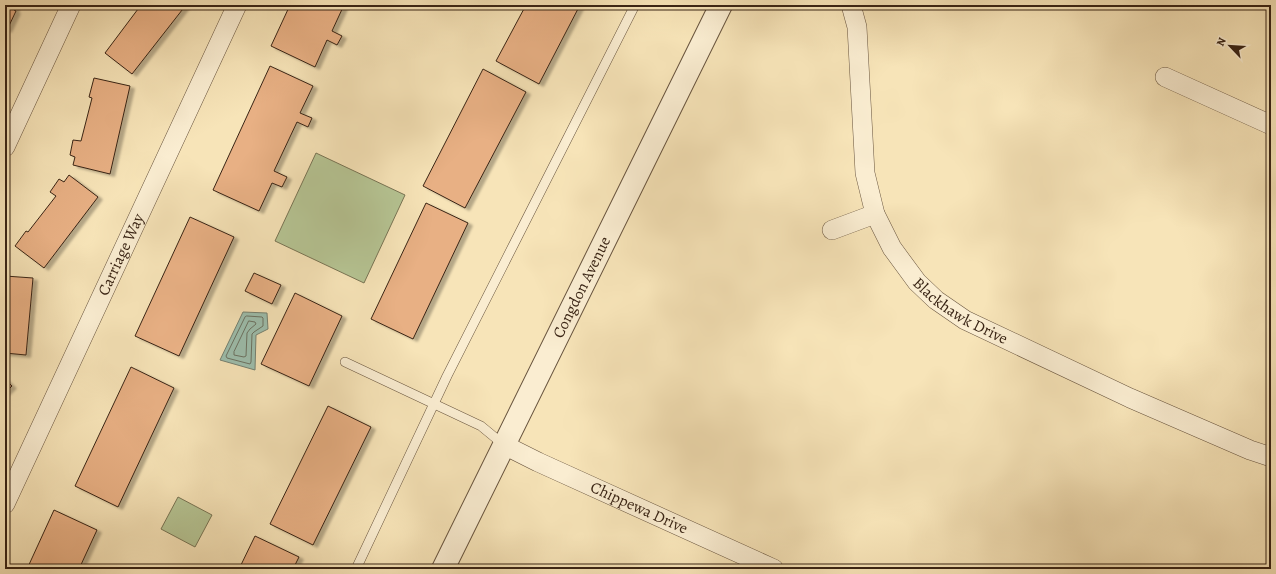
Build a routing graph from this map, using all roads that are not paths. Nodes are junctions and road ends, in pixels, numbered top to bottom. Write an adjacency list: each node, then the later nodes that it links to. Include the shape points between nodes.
1 (71, 5): 8 (street)
2 (236, 5): 15 (street, Carriage Way)
3 (635, 5): 12 (lane)
4 (721, 5): 13 (street, Congdon Avenue)
5 (851, 5): 9 (street, Blackhawk Drive, via 857,27 865,173)
6 (1165, 78): 7 (street)
7 (1271, 125)
8 (5, 147)
9 (875, 214): 10 (street); 14 (street, Blackhawk Drive, via 892,248 917,282 936,300 965,320 1145,404)
10 (832, 230)
11 (345, 362): 12 (lane)
12 (434, 403): 13 (lane, via 481,426); 16 (lane)
13 (504, 445): 17 (street, Congdon Avenue); 18 (street, Chippewa Drive)
14 (1271, 457)
15 (5, 504)
16 (356, 569)
17 (443, 569)
18 (774, 569)

